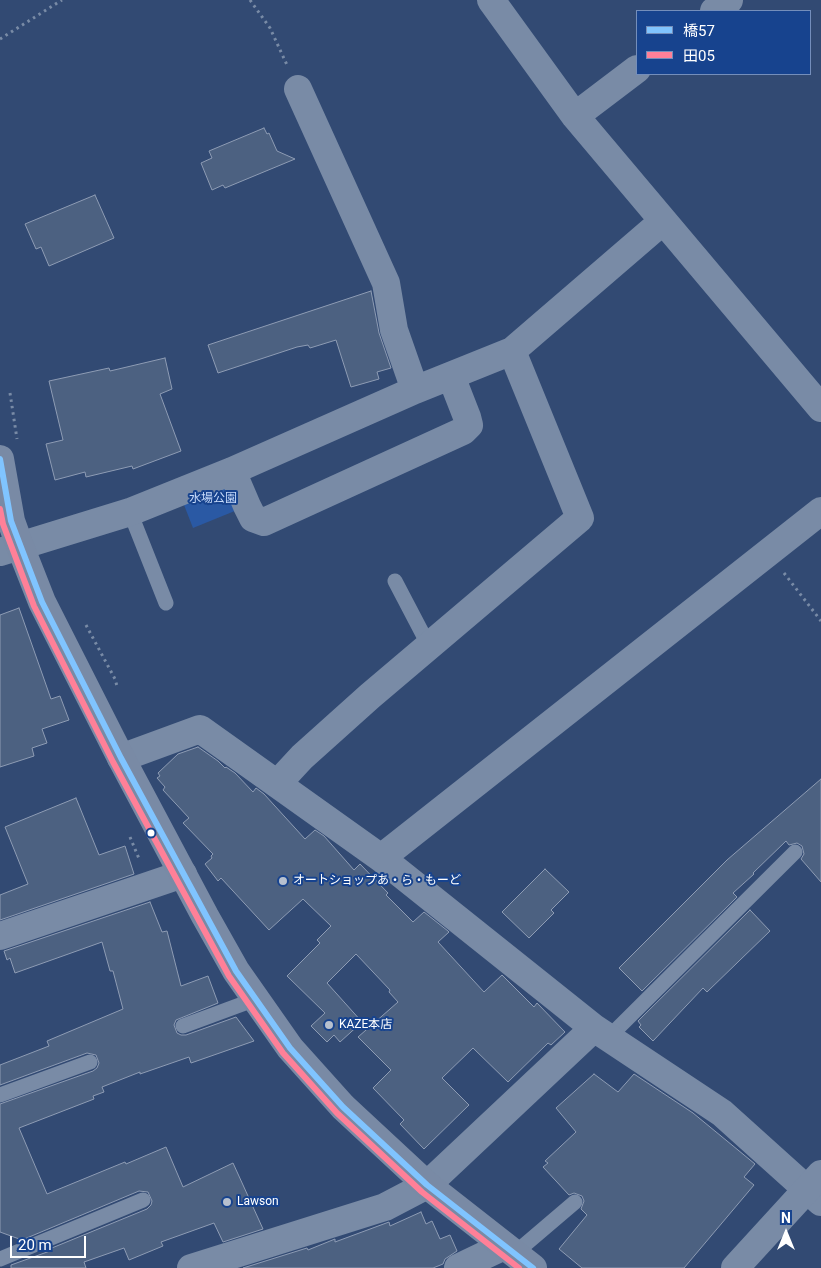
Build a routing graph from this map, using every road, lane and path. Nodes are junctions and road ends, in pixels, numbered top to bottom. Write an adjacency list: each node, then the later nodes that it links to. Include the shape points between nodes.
1 (62, 0): 6 (path)
2 (250, 0): 8 (path, via 270,28)
3 (491, 0): 9 (street)
4 (728, 0): 5 (street)
5 (715, 10)
6 (0, 39)
7 (636, 70): 9 (street)
8 (298, 89): 13 (street, via 386,282 394,330)
9 (575, 116): 10 (street)
10 (663, 221): 11 (street); 14 (street)
11 (512, 351): 12 (street); 24 (street, via 580,518)
12 (451, 376): 13 (street); 16 (street, via 468,417 468,425 463,431 264,522 253,518)
13 (415, 390): 16 (street)
14 (821, 408)
15 (0, 460): 19 (main road, via 11,520)
16 (232, 471): 18 (street)
17 (821, 511): 20 (street)
18 (130, 512): 19 (street); 22 (lane)
19 (10, 549): 25 (main road, via 42,602)
20 (768, 553): 23 (path); 28 (street)
21 (395, 581): 24 (lane)
22 (166, 603)
23 (821, 621)
24 (429, 646): 26 (street, via 302,757)
25 (121, 758): 26 (street, via 200,729); 29 (main road)
26 (277, 784): 28 (street)
27 (795, 852): 33 (lane)
28 (381, 858): 33 (street)
29 (183, 874): 30 (street); 31 (main road, via 236,971)
30 (0, 936)
31 (256, 1000): 32 (lane); 36 (main road, via 290,1048 343,1107)
32 (184, 1026)
33 (601, 1033): 36 (street); 37 (street, via 722,1113)
34 (90, 1062): 35 (lane)
35 (0, 1095)
36 (427, 1185): 41 (street, via 385,1207); 42 (main road)
37 (816, 1188): 45 (street)
38 (143, 1200): 40 (lane)
39 (575, 1202): 42 (lane)
40 (0, 1259)
41 (253, 1259): 43 (street)
42 (522, 1260): 44 (street)
43 (191, 1268)
44 (458, 1268)
45 (734, 1268)

